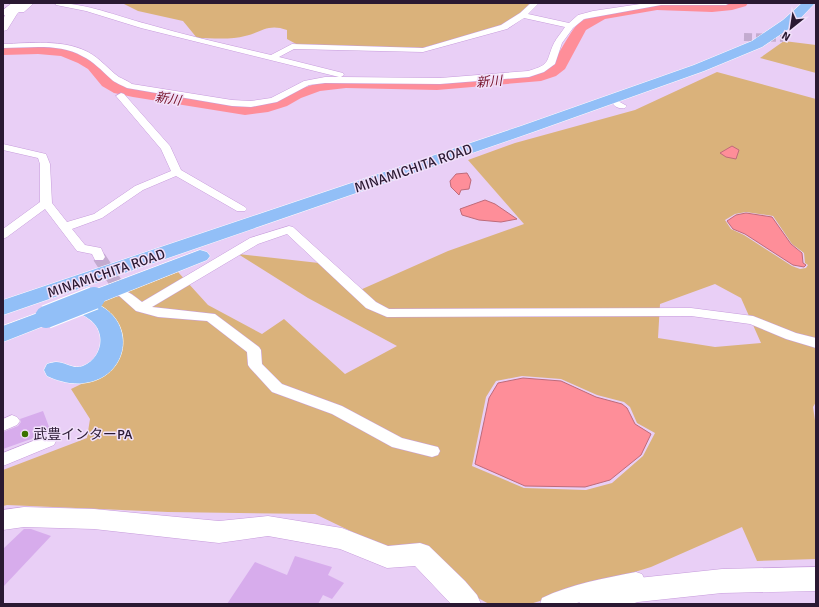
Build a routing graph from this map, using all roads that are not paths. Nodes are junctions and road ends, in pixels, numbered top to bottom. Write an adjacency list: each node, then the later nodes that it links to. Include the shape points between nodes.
1 (30, 3): 7 (street)
2 (59, 3): 12 (street)
3 (535, 3): 8 (street)
4 (726, 3): 9 (street, via 661,3 631,7 581,17)
5 (795, 3): 24 (highway, MINAMICHITA ROAD, via 778,21 760,33 691,64)
6 (809, 3): 16 (highway, MINAMICHITA ROAD, via 783,27 738,53)
7 (14, 9): 10 (street)
8 (523, 15): 9 (street); 12 (street, via 504,27 423,50 292,46)
9 (570, 26): 13 (street, via 558,43 552,62 541,70 529,74 440,81)
10 (3, 28)
11 (3, 46): 13 (street, via 44,45 68,48 84,53 101,64 115,78 130,86 232,103 251,104 274,100 307,83)
12 (272, 58): 13 (street, via 346,76)
13 (348, 79)
14 (121, 96): 17 (street, via 166,148)
15 (3, 147): 18 (street, via 42,156 45,164)
16 (426, 163): 25 (highway, MINAMICHITA ROAD); 28 (highway, bridge, via 423,168)
17 (177, 172): 19 (street); 20 (street, via 139,188 98,216)
18 (46, 203): 20 (street); 21 (street)
19 (241, 209)
20 (65, 227): 22 (street, via 81,248 97,251)
21 (3, 235)
22 (99, 257)
23 (123, 294): 26 (street)
24 (3, 298)
25 (3, 308)
26 (141, 308): 29 (street, via 254,241 290,229 371,305 387,313 691,312 753,320); 32 (street, via 158,313 210,317 254,350 255,365 277,388 337,410 398,443)
27 (3, 315): 30 (highway, via 29,306 70,304 101,316 114,342 104,366 85,376 68,375)
28 (3, 334)
29 (816, 343)
30 (56, 370)
31 (48, 441): 33 (street)
32 (432, 451)
33 (3, 460)
34 (3, 520): 38 (street, via 24,517 94,519 219,532 268,526 342,539 387,557 420,554 456,589)
35 (425, 543): 39 (street)
36 (816, 568): 40 (street, via 731,571 648,578 602,587)
37 (816, 579): 41 (street, via 722,581 638,590)
38 (467, 604)
39 (478, 604)
40 (549, 604)
41 (593, 604)

